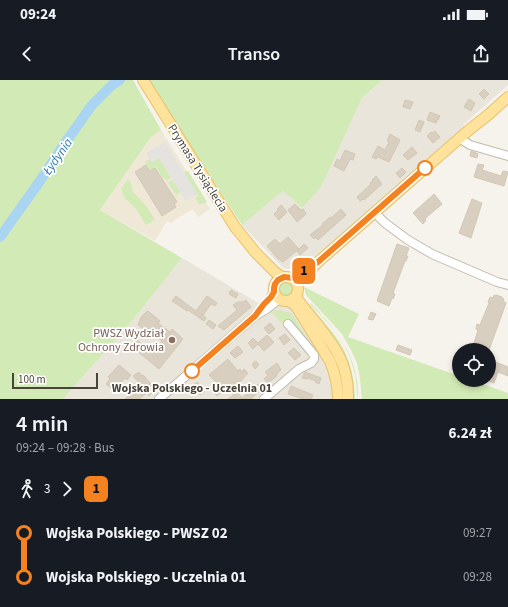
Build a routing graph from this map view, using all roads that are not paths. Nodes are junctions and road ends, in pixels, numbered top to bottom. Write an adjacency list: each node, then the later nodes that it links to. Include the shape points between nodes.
1 (143, 81): 8 (main road, Prymasa Tysiąclecia, via 235,227)
2 (508, 97): 3 (main road)
3 (459, 138): 4 (street, via 470,145); 5 (main road)
4 (508, 156)
5 (374, 212): 6 (main road); 7 (street, via 408,240 432,254)
6 (295, 281): 8 (main road, via 298,290); 8 (main road, via 287,276)
7 (508, 285)
8 (283, 292): 10 (street, via 264,304 255,316); 12 (main road, via 296,306 330,361); 13 (main road, via 300,303 335,348 344,369)
9 (288, 324): 11 (street, via 314,355 314,359)
10 (159, 399)
11 (264, 399)
12 (338, 399)
13 (348, 399)

